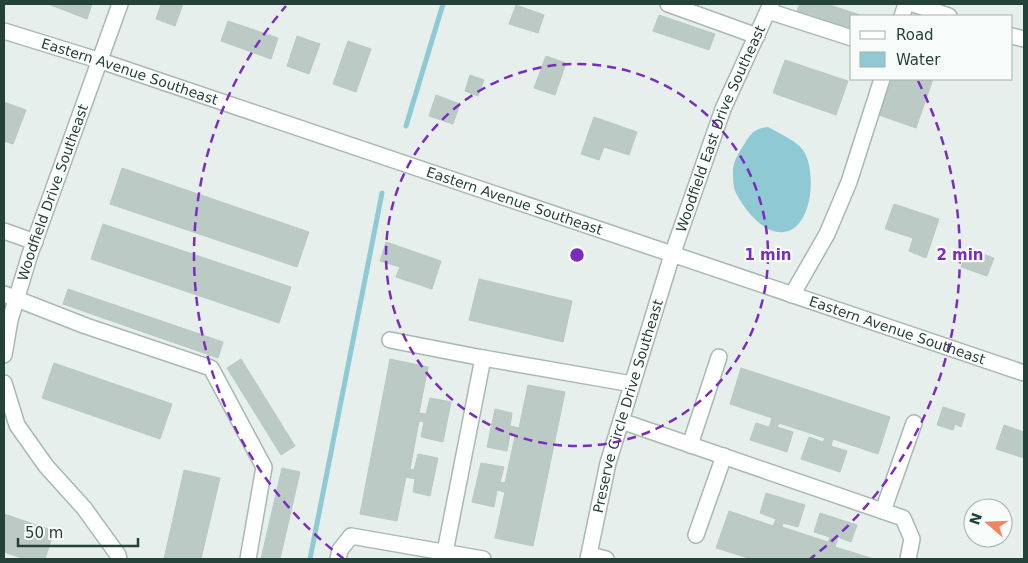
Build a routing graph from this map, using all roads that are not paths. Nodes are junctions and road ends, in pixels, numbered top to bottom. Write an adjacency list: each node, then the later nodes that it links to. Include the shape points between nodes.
1 (120, 4): 9 (street, Woodfield Drive Southeast)
2 (668, 4): 7 (street)
3 (914, 4): 5 (street)
4 (770, 7): 7 (street, Woodfield East Drive Southeast); 8 (street)
5 (946, 15)
6 (4, 31): 9 (street, Eastern Avenue Southeast)
7 (757, 36): 13 (street, Woodfield East Drive Southeast, via 723,109)
8 (850, 37)
9 (101, 61): 12 (street, Woodfield Drive Southeast); 13 (street, Eastern Avenue Southeast)
10 (882, 80): 14 (street, via 849,182 827,234)
11 (4, 231): 12 (street)
12 (35, 242): 15 (street, Woodfield Drive Southeast)
13 (672, 255): 14 (street, Eastern Avenue Southeast); 22 (street, Preserve Circle Drive Southeast)
14 (792, 295): 20 (street, Eastern Avenue Southeast)
15 (10, 296): 17 (street, Woodfield Drive Southeast); 33 (street, via 86,326 211,368 264,467)
16 (390, 340): 19 (street)
17 (4, 356)
18 (719, 356): 26 (street)
19 (483, 358): 22 (street); 30 (street)
20 (1024, 373)
21 (4, 383): 25 (street)
22 (632, 384): 23 (street, Preserve Circle Drive Southeast)
23 (621, 421): 26 (street); 31 (street, Preserve Circle Drive Southeast, via 608,463)
24 (914, 423): 28 (street)
25 (10, 427): 32 (street, via 84,508)
26 (690, 445): 27 (street)
27 (724, 456): 28 (street); 29 (street)
28 (883, 511): 37 (street, via 902,518 912,539)
29 (696, 535)
30 (445, 552): 34 (street, via 351,536 340,550); 35 (street)
31 (589, 557): 36 (street)
32 (119, 559)
33 (248, 559)
34 (338, 559)
35 (483, 559)
36 (606, 559)
37 (908, 559)

